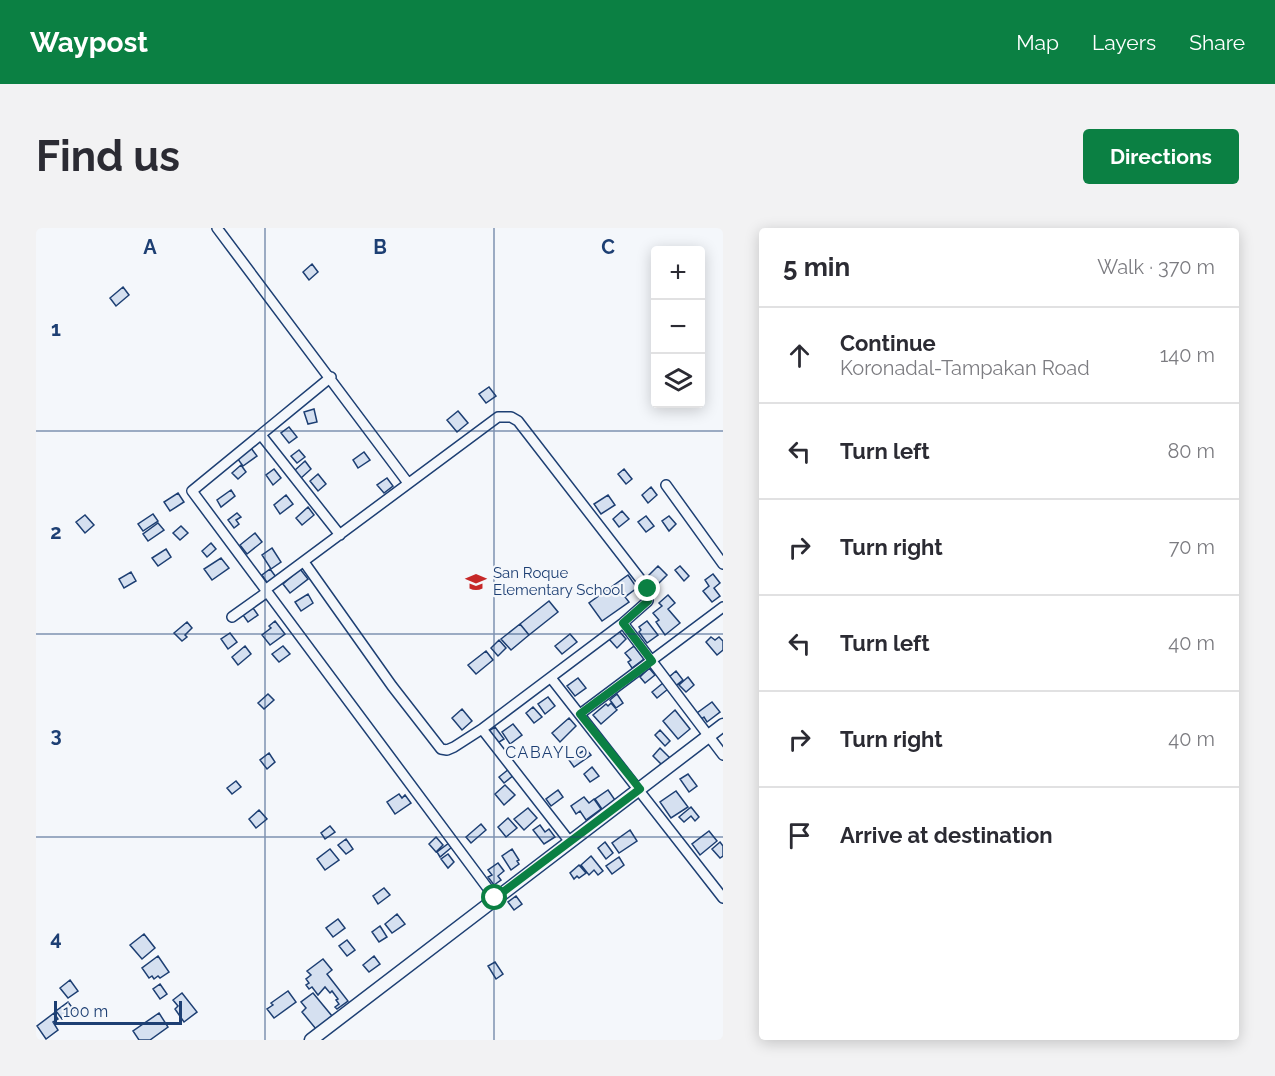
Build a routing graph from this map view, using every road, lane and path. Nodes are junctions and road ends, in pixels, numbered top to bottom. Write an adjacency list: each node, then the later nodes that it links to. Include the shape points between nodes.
1 (217, 228): 2 (street)
2 (331, 377): 3 (street); 4 (street)
3 (261, 435): 6 (street); 9 (street, via 192,491)
4 (408, 483): 6 (street); 12 (street, via 498,417 518,421 648,589 648,601)
5 (666, 485): 8 (street)
6 (340, 535): 7 (street)
7 (304, 562): 9 (street); 17 (street, via 441,748 454,747)
8 (723, 564)
9 (266, 591): 11 (street); 22 (street)
10 (723, 608): 13 (street)
11 (232, 617)
12 (623, 623): 13 (street); 14 (street)
13 (652, 661): 15 (street); 18 (street)
14 (551, 678): 15 (street); 17 (street)
15 (580, 714): 20 (street)
16 (723, 725): 18 (main road)
17 (482, 729): 21 (street)
18 (709, 736): 19 (street); 20 (main road)
19 (723, 755)
20 (640, 789): 21 (main road); 23 (street)
21 (570, 842): 22 (main road)
22 (495, 898): 24 (main road)
23 (723, 898)
24 (311, 1040)

